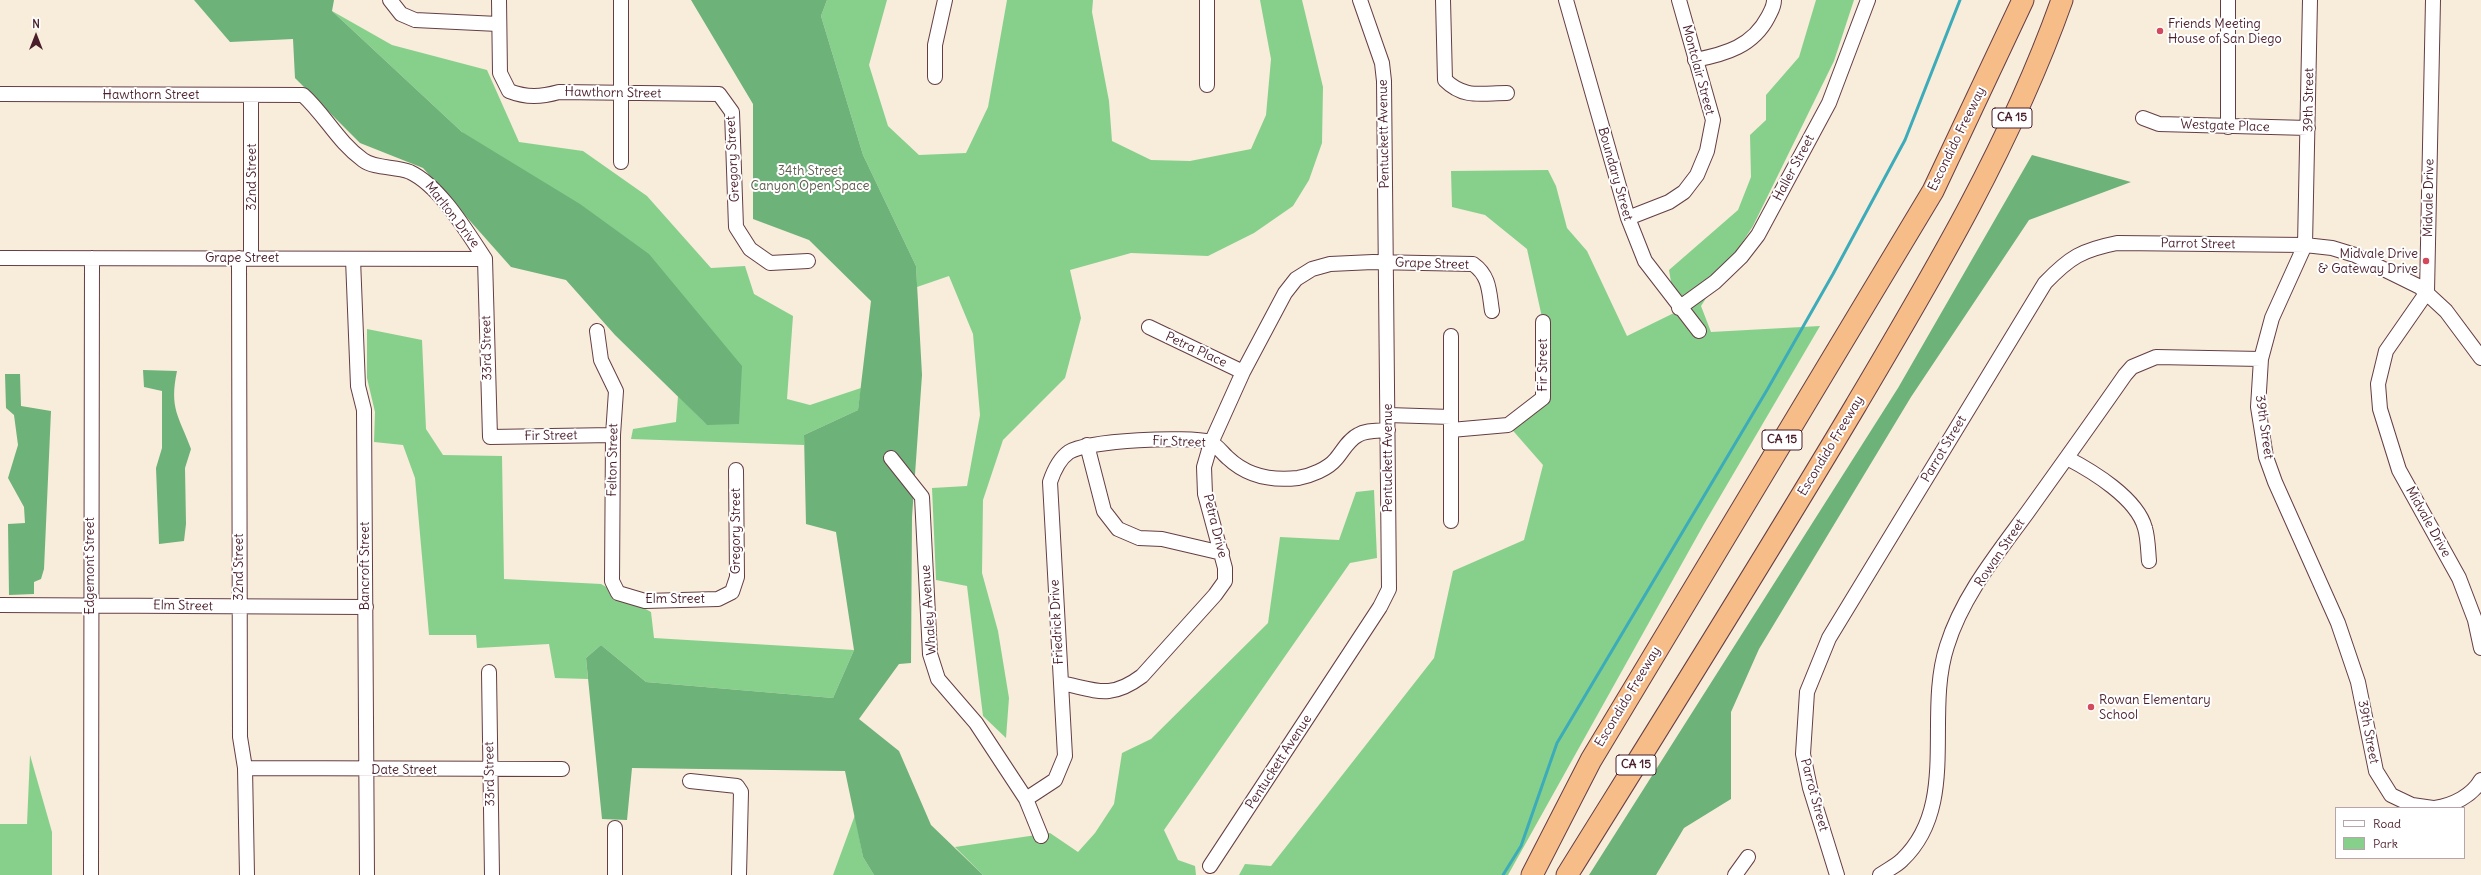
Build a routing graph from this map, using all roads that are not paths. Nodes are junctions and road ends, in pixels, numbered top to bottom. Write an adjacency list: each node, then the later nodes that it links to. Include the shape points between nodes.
1 (390, 0): 18 (street, via 401,14 415,20)
2 (499, 0): 18 (street)
3 (621, 0): 23 (street)
4 (945, 0): 21 (street, via 935,45)
5 (1207, 0): 22 (street)
6 (1360, 0): 41 (street, Pentuckett Avenue, via 1382,63 1384,81)
7 (1443, 0): 24 (street, via 1445,80 1454,89 1465,94)
8 (1566, 0): 33 (street, Boundary Street)
9 (1679, 0): 20 (street, Montclair Street)
10 (1774, 0): 20 (street, via 1774,6 1760,32 1738,48)
11 (1868, 0): 43 (street, Haller Street, via 1829,103 1758,235 1741,257 1715,282)
12 (2017, 0): 19 (highway)
13 (2023, 0): 19 (highway, Escondido Freeway / CA 15)
14 (2062, 0): 95 (highway, Escondido Freeway / CA 15, via 2050,35 1979,190 1940,263 1761,566)
15 (2228, 0): 30 (street)
16 (2310, 0): 31 (street, 39th Street)
17 (2433, 0): 42 (street, Midvale Drive)
18 (498, 24): 23 (street, Hawthorn Street, via 501,33 500,73 509,91 521,96 542,97 559,92)
19 (1999, 50): 94 (highway, Escondido Freeway / CA 15, via 1933,191 1591,760)
20 (1696, 60): 33 (street, Montclair Street, via 1713,120 1707,151 1700,169 1684,192 1674,199)
21 (935, 77)
22 (1207, 85)
23 (621, 93): 26 (street, Hawthorn Street); 32 (street)
24 (1507, 93)
25 (0, 94): 27 (street, Hawthorn Street)
26 (719, 94): 40 (street, Gregory Street, via 732,112 736,226 750,250 770,263)
27 (251, 95): 28 (street, Hawthorn Street); 37 (street, 32nd Street)
28 (303, 95): 39 (street, Marlton Drive, via 316,107 347,148 365,162 408,171 425,180)
29 (2142, 118): 30 (street, Westgate Place, via 2159,124)
30 (2228, 127): 31 (street, Westgate Place)
31 (2308, 128): 34 (street, 39th Street)
32 (621, 162)
33 (1628, 218): 43 (street, Boundary Street, via 1645,261)
34 (2305, 245): 42 (street, Parrot Street, via 2332,248 2355,255); 51 (street, 39th Street, via 2272,318); 97 (street, Parrot Street, via 2117,243 2088,249 2064,264 2045,283 1829,638 1807,692 1803,754 1810,788)
35 (0, 258): 36 (street, Grape Street)
36 (92, 258): 37 (street, Grape Street); 69 (street, Edgemont Street)
37 (245, 258): 38 (street, Grape Street); 71 (street, 32nd Street)
38 (354, 259): 39 (street, Grape Street); 70 (street, Bancroft Street, via 358,386 364,410)
39 (485, 259): 57 (street, 33rd Street)
40 (808, 261)
41 (1386, 262): 44 (street, Grape Street, via 1473,264 1482,271 1488,281); 52 (street, Petra Drive, via 1330,264 1312,269 1296,279 1277,304); 53 (street, Pentuckett Avenue)
42 (2427, 292): 50 (street, Parrot Street, via 2446,311); 72 (street, Midvale Drive, via 2386,351 2378,384 2380,409 2399,470 2459,578 2475,620)
43 (1679, 308): 48 (street, Boundary Street)
44 (1492, 312)
45 (1543, 322): 54 (street, Fir Street, via 1543,398 1508,425)
46 (1149, 327): 52 (street, Petra Place)
47 (597, 331): 56 (street, Felton Street, via 602,360 616,391)
48 (1699, 331)
49 (1451, 336): 54 (street)
50 (2481, 358)
51 (2261, 359): 61 (street, Rowan Street, via 2156,357 2132,367); 82 (street, 39th Street, via 2258,407 2266,457 2338,623 2358,682 2376,771 2392,795 2412,805)
52 (1243, 372): 58 (street, Petra Drive)
53 (1388, 414): 54 (street, Fir Street); 55 (street, Pentuckett Avenue)
54 (1451, 423): 63 (street)
55 (1388, 430): 58 (street, Fir Street, via 1358,434 1334,461 1323,469 1300,478 1277,479 1256,476 1238,468); 87 (street, Pentuckett Avenue, via 1389,589 1380,608)
56 (612, 435): 57 (street, Fir Street); 67 (street, Felton Street, via 612,580)
57 (490, 437)
58 (1212, 443): 59 (street, Fir Street, via 1108,441); 64 (street, Petra Drive, via 1204,467 1206,494)
59 (1087, 445): 64 (street, via 1104,511 1118,529 1139,538 1162,539); 74 (street, Friedrick Drive, via 1070,452 1061,460 1054,469 1050,482)
60 (891, 458): 81 (street, Whaley Avenue, via 922,496 930,654 938,679 976,723)
61 (2067, 458): 65 (street, via 2092,471 2131,504 2145,527); 98 (street, Rowan Street, via 1986,570 1960,613 1942,665 1936,711 1936,794 1930,818 1915,845 1902,860)
62 (736, 470): 66 (street, Gregory Street, via 737,577)
63 (1451, 521)
64 (1222, 553): 74 (street, Petra Drive, via 1225,581 1142,676 1118,690 1103,692)
65 (2150, 561)
66 (732, 592): 67 (street, Elm Street, via 718,599 645,601)
67 (618, 593)
68 (0, 605): 69 (street, Elm Street)
69 (90, 605): 71 (street, Elm Street); 88 (street, Edgemont Street)
70 (366, 606): 71 (street, Elm Street); 77 (street, Bancroft Street)
71 (239, 607): 75 (street, 32nd Street, via 240,737)
72 (2481, 648)
73 (489, 672): 78 (street, 33rd Street)
74 (1060, 683): 81 (street, Friedrick Drive, via 1065,756 1061,771 1049,785)
75 (245, 768): 77 (street, Date Street); 89 (street, 32nd Street)
76 (562, 769): 78 (street, Date Street)
77 (366, 770): 78 (street, Date Street); 90 (street, Bancroft Street)
78 (490, 770): 91 (street, 33rd Street)
79 (2481, 780): 83 (street, via 2470,794 2457,802)
80 (690, 781): 93 (street, via 737,786 742,800)
81 (1026, 800): 85 (street, Whaley Avenue)
82 (2429, 807)
83 (2440, 807)
84 (615, 828): 92 (street)
85 (1041, 836)
86 (1748, 857): 96 (street)
87 (1210, 866)
88 (91, 875)
89 (248, 875)
90 (367, 875)
91 (492, 875)
92 (615, 875)
93 (739, 875)
94 (1532, 875)
95 (1567, 875)
96 (1735, 875)
97 (1837, 875)
98 (1880, 875)

